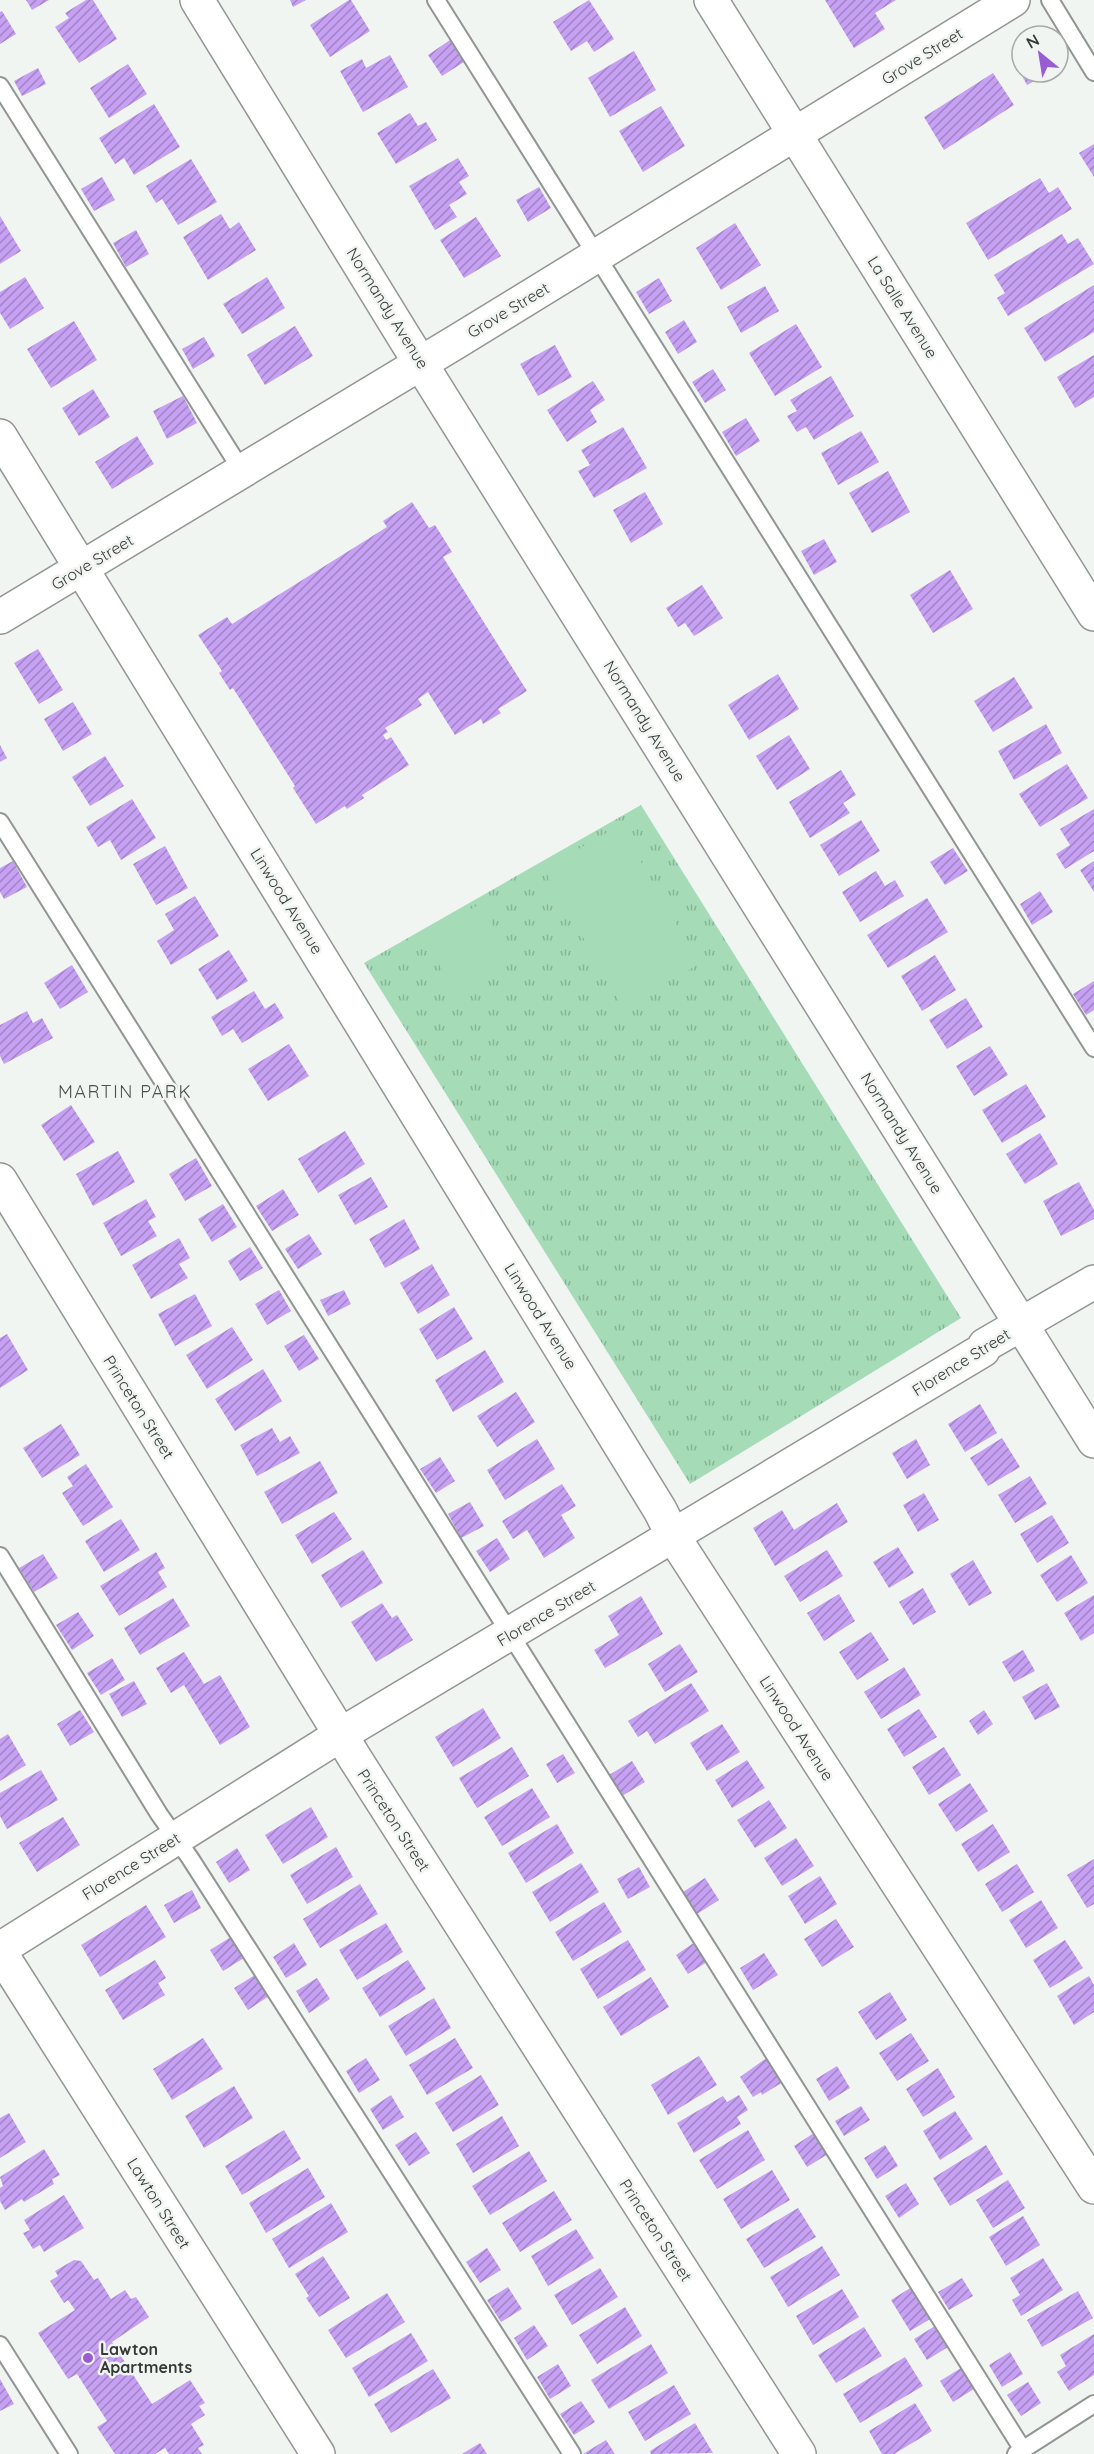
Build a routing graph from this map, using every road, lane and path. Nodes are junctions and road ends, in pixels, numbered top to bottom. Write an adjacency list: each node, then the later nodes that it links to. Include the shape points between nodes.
1 (197, 0): 10 (street, Normandy Avenue)
2 (436, 0): 9 (lane)
3 (711, 0): 8 (street, La Salle Avenue)
4 (1013, 0): 8 (street, Grove Street)
5 (1050, 0): 6 (lane)
6 (1094, 72)
7 (0, 86): 12 (lane)
8 (795, 134): 9 (street, Grove Street); 14 (street, La Salle Avenue)
9 (597, 256): 10 (street, Grove Street); 17 (lane)
10 (421, 362): 12 (street, Grove Street); 20 (street, Normandy Avenue)
11 (0, 436): 13 (street, Linwood Avenue)
12 (242, 471): 13 (street, Grove Street)
13 (83, 568): 15 (street, Grove Street); 22 (street, Linwood Avenue)
14 (1094, 614)
15 (0, 617)
16 (0, 822): 24 (lane)
17 (1094, 1048)
18 (0, 1180): 25 (street, Princeton Street)
19 (1094, 1282): 20 (street, Florence Street)
20 (1021, 1325): 21 (street, Normandy Avenue); 22 (street, Florence Street)
21 (1094, 1441)
22 (673, 1536): 24 (street, Florence Street); 28 (street, Linwood Avenue)
23 (0, 1556): 26 (lane)
24 (511, 1634): 25 (street, Florence Street); 31 (lane)
25 (340, 1735): 26 (street, Florence Street); 35 (street, Princeton Street)
26 (175, 1839): 27 (street, Florence Street); 34 (lane)
27 (0, 1950): 33 (street, Lawton Street)
28 (1094, 2187)
29 (0, 2345): 32 (lane)
30 (1094, 2404): 31 (lane)
31 (1019, 2452)
32 (69, 2454)
33 (318, 2454)
34 (572, 2454)
35 (799, 2454)

